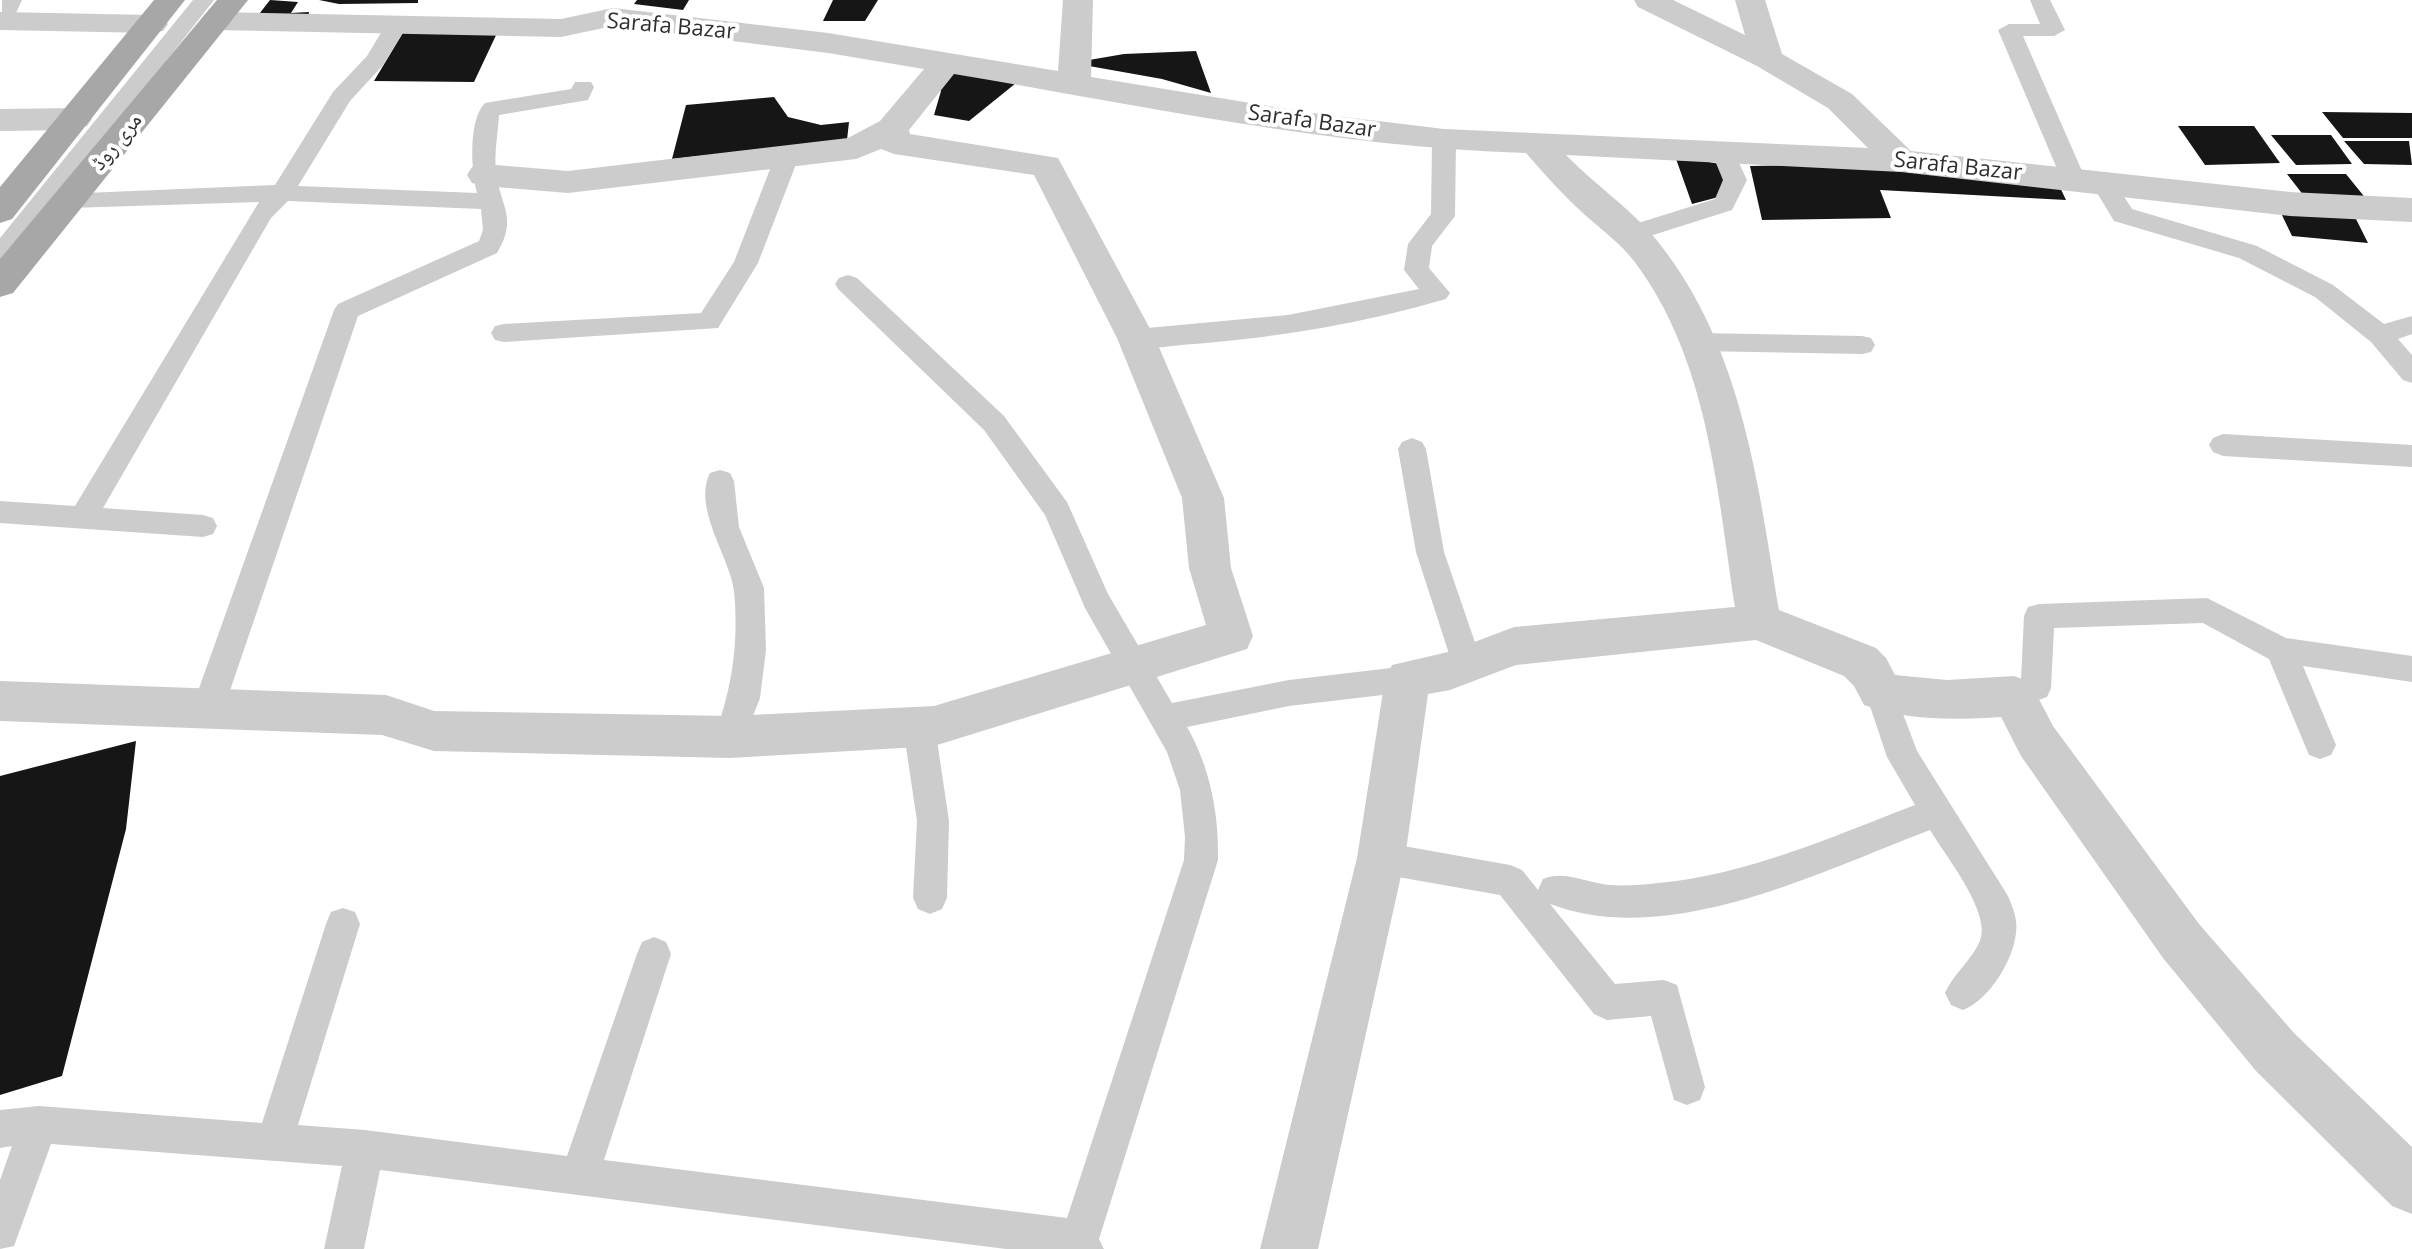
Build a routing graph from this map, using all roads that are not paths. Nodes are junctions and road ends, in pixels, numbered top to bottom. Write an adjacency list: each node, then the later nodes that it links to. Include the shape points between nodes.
1 (1078, 0): 11 (street)
2 (1649, 0): 9 (street)
3 (1750, 0): 9 (street)
4 (2040, 0): 21 (lane, via 2054,30 2009,30)
5 (218, 7): 8 (street, Sarafa Bazar); 24 (main road, مری روڈ); 28 (lane)
6 (161, 12): 7 (street); 13 (main road, مری روڈ)
7 (5, 14)
8 (398, 23): 10 (street, Sarafa Bazar, via 561,28 613,17); 23 (lane, via 375,60 341,97)
9 (1768, 59): 20 (street, via 1840,101)
10 (947, 62): 11 (street, Sarafa Bazar); 15 (street)
11 (1074, 83): 16 (street, Sarafa Bazar, via 1312,124)
12 (583, 87): 22 (lane, via 580,95 488,113)
13 (75, 119): 14 (street); 26 (main road, مری روڈ)
14 (0, 120)
15 (892, 129): 19 (street, via 856,148); 34 (street, via 894,143 1046,166)
16 (1444, 140): 17 (street, Sarafa Bazar); 34 (lane, via 1443,216 1420,244 1416,270 1437,293 1387,307 1225,334)
17 (1536, 143): 18 (street, Sarafa Bazar); 27 (street)
18 (1723, 151): 20 (street, Sarafa Bazar); 27 (lane, via 1735,180 1724,204)
19 (786, 159): 22 (street); 32 (lane, via 746,263 709,322)
20 (1901, 161): 21 (street, Sarafa Bazar)
21 (2087, 180): 25 (street, Sarafa Bazar, via 2290,204); 33 (lane, via 2123,215 2248,252 2324,291)
22 (489, 188): 23 (lane); 54 (lane, via 493,238 488,247 347,310)
23 (282, 193): 24 (lane); 43 (lane, via 262,213)
24 (69, 200): 29 (main road, مری روڈ)
25 (2412, 210)
26 (0, 211)
27 (1628, 235): 35 (street, via 1679,297)
28 (0, 255)
29 (0, 284)
30 (848, 284): 48 (lane, via 994,423 1057,510 1095,599)
31 (2412, 325): 33 (lane)
32 (504, 333)
33 (2380, 335): 37 (lane)
34 (1136, 338): 48 (street, via 1203,498 1210,568 1231,636)
35 (1699, 342): 36 (lane); 45 (street, via 1729,439)
36 (1862, 345)
37 (2412, 373)
38 (2223, 445): 40 (lane)
39 (1412, 449): 47 (lane, via 1430,552)
40 (2412, 456)
41 (720, 481): 57 (lane, via 725,527 749,588 751,650 744,698)
42 (0, 512): 43 (lane)
43 (83, 517): 44 (lane)
44 (203, 526)
45 (1755, 620): 47 (street, via 1514,646); 51 (street, via 1860,662)
46 (2281, 650): 49 (lane); 52 (lane, via 2207,610 2039,616 2036,688); 58 (lane)
47 (1467, 663): 50 (street)
48 (1134, 668): 55 (lane); 56 (street)
49 (2412, 669)
50 (1408, 679): 55 (lane, via 1289,693); 60 (street)
51 (1880, 691): 52 (street, via 1903,699 1939,701); 59 (lane, via 1903,757)
52 (2014, 696): 72 (street, via 2037,741 2181,941 2275,1052)
53 (0, 701): 54 (street)
54 (208, 708): 57 (street, via 386,715 434,731)
55 (1165, 718): 74 (lane, via 1196,790 1201,860)
56 (919, 727): 57 (street); 62 (lane, via 933,821)
57 (730, 737)
58 (2320, 745)
59 (1937, 812): 61 (lane, via 1751,881 1683,897 1613,901); 65 (lane, via 2002,923 1994,953)
60 (1381, 858): 66 (lane, via 1510,881 1607,1002 1664,997); 76 (street)
61 (1555, 890)
62 (930, 898)
63 (343, 924): 69 (lane)
64 (654, 954): 71 (lane)
65 (1963, 993)
66 (1687, 1087)
67 (39, 1125): 68 (lane); 69 (lane); 73 (lane)
68 (0, 1129)
69 (274, 1144): 70 (lane)
70 (365, 1149): 71 (lane); 75 (lane)
71 (579, 1177): 74 (lane)
72 (2412, 1186)
73 (0, 1232)
74 (1082, 1244)
75 (344, 1249)
76 (1289, 1249)

